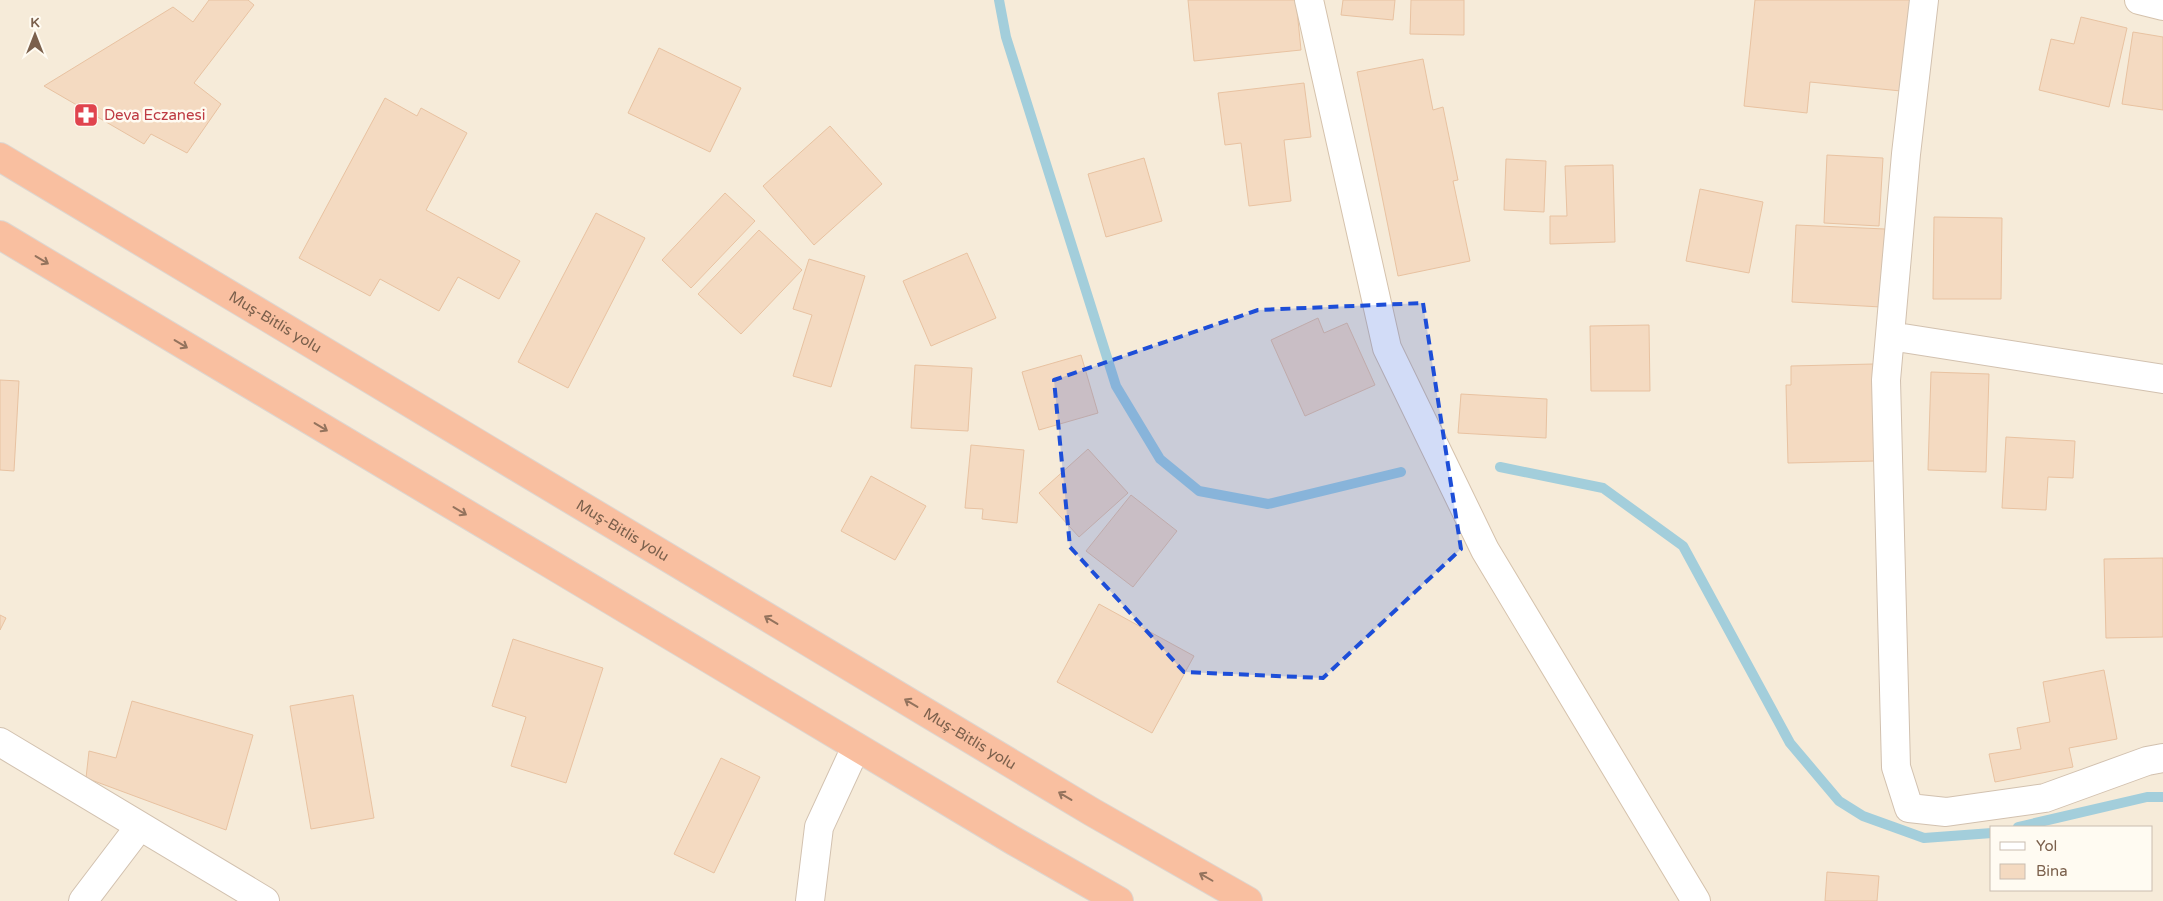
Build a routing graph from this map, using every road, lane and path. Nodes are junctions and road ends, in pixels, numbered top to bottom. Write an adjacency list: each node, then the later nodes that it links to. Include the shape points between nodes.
1 (1308, 0): 18 (street, via 1387,348 1485,550)
2 (1924, 0): 7 (street)
3 (2138, 0): 4 (street)
4 (2163, 6)
5 (0, 157): 17 (highway, Muş-Bitlis yolu, one-way to 5, via 1092,812)
6 (0, 235): 10 (highway, one-way to 10)
7 (1890, 336): 8 (street); 11 (street, via 1886,380 1896,767 1909,808 1946,812 2045,798)
8 (2163, 379)
9 (0, 742): 12 (street)
10 (856, 747): 15 (street, via 820,827); 16 (highway)
11 (2163, 758)
12 (140, 826): 13 (street); 14 (street)
13 (83, 901)
14 (266, 901)
15 (810, 901)
16 (1119, 901)
17 (1248, 901)
18 (1696, 901)

